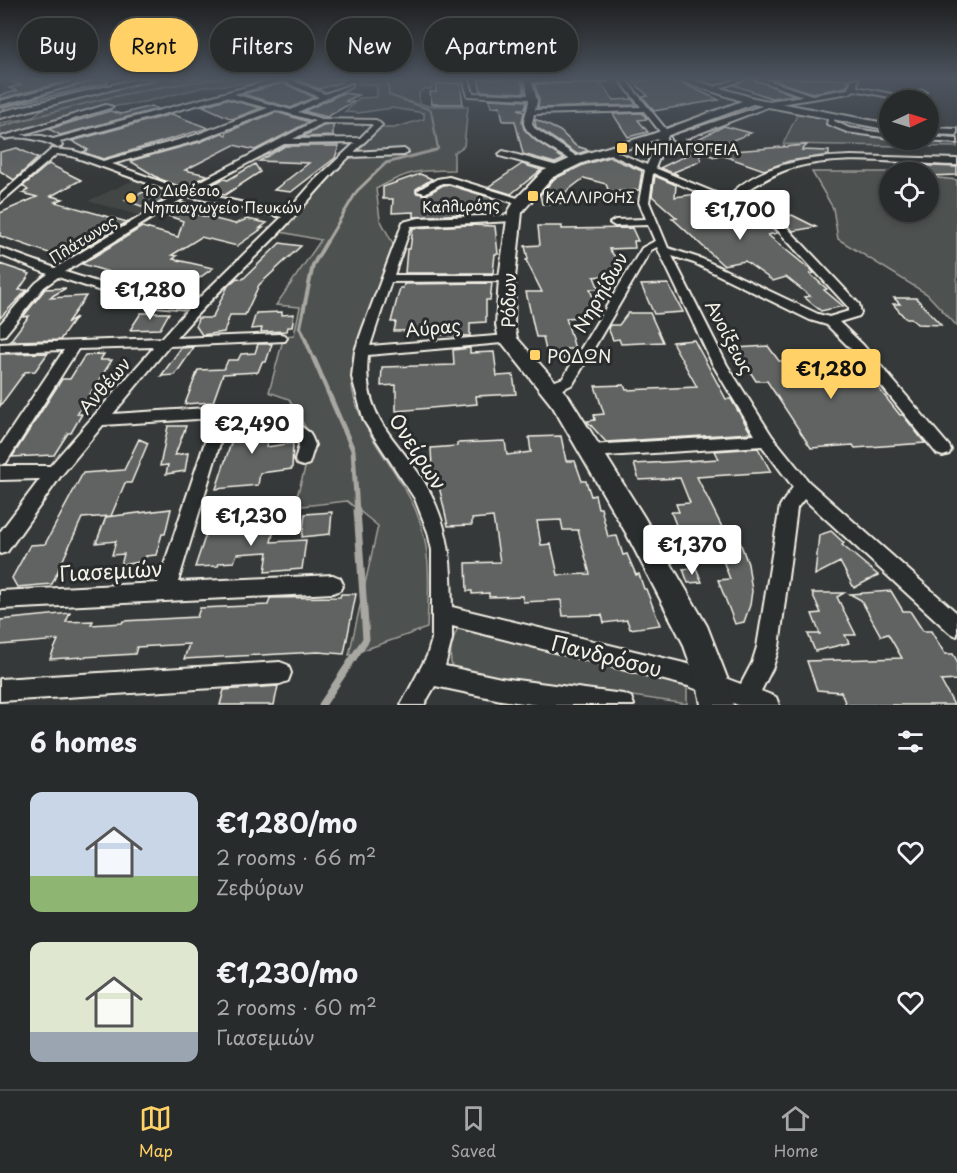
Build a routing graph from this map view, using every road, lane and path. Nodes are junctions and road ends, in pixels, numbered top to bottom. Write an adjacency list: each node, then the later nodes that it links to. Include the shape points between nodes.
1 (19, 112): 15 (street)
2 (92, 112): 23 (street)
3 (157, 112): 13 (street)
4 (265, 112): 35 (street, via 196,138)
5 (285, 112): 12 (street)
6 (531, 112): 7 (street); 36 (street, via 528,124 532,132)
7 (535, 112)
8 (650, 112): 22 (street)
9 (727, 112): 22 (street)
10 (743, 112): 22 (street)
11 (806, 112): 14 (street)
12 (290, 113): 17 (street)
13 (145, 115): 16 (street); 28 (street)
14 (832, 117): 18 (street); 21 (street, via 831,123 847,130)
15 (1, 118)
16 (164, 121)
17 (322, 121): 24 (street, Ανθέων, via 375,122 378,125); 27 (street, Πλάτωνος)
18 (879, 125)
19 (939, 131): 20 (street)
20 (957, 132)
21 (879, 134)
22 (671, 136): 29 (street); 31 (street); 37 (street, Ανοίξεως, via 656,151)
23 (2, 137): 28 (street, via 39,138)
24 (364, 140): 27 (street); 33 (street, Ανθέων)
25 (939, 140): 26 (street)
26 (957, 141)
27 (282, 142): 40 (street, Πλάτωνος)
28 (55, 146): 35 (street); 41 (street)
29 (607, 151): 36 (street); 37 (street)
30 (404, 152): 33 (street)
31 (715, 153)
32 (503, 154): 36 (street)
33 (347, 155): 43 (street, Ανθέων)
34 (957, 162): 39 (street, via 855,160 800,164)
35 (103, 164): 40 (street)
36 (568, 164): 42 (street, via 544,178)
37 (651, 171): 44 (street, Ανοίξεως, via 644,202); 53 (street, via 778,223 855,307 855,313)
38 (422, 191): 42 (street, via 447,180)
39 (740, 191)
40 (185, 193): 43 (street); 49 (street, Πλάτωνος)
41 (0, 200)
42 (517, 210): 45 (street, Καλλιρόης); 50 (street, Ρόδων)
43 (289, 215): 52 (street, Ανθέων)
44 (652, 222): 46 (street); 47 (street, Ανοίξεως)
45 (409, 223): 51 (street, Ονείρων)
46 (615, 223)
47 (662, 246): 53 (street); 61 (street, Νηρηίδων, via 647,248 568,381); 64 (street, Ανοίξεως, via 714,352)
48 (0, 251): 49 (street)
49 (56, 273): 52 (street, via 144,301); 54 (street, Πλάτωνος, via 32,293)
50 (507, 278): 51 (street); 56 (street, Ρόδων)
51 (387, 279): 60 (street, Ονείρων)
52 (197, 306): 57 (street, Ανθέων)
53 (831, 322): 65 (street, via 858,348)
54 (0, 332)
55 (280, 338): 57 (street)
56 (508, 339): 60 (street, Αύρας); 61 (street, Ρόδων)
57 (166, 342): 58 (street); 63 (street, Ανθέων)
58 (74, 345): 59 (street); 67 (street)
59 (0, 348)
60 (362, 351): 76 (street, Ονείρων, via 359,377 369,414 423,496 437,532)
61 (550, 389): 66 (street, Ρόδων)
62 (222, 412): 63 (street); 68 (street, via 266,412 278,417 304,437 307,445); 74 (street)
63 (99, 420): 69 (street, Ανθέων)
64 (766, 440): 66 (street); 71 (street, Ανοίξεως)
65 (944, 450)
66 (591, 451): 80 (street, Ρόδων, via 696,637)
67 (0, 459)
68 (303, 460)
69 (54, 472): 70 (street); 72 (street, Ανθέων)
70 (0, 473)
71 (802, 487): 77 (street, Ανοίξεως); 82 (street, via 789,506 768,647)
72 (0, 546)
73 (333, 584): 74 (street, Γιασεμιών)
74 (165, 592): 75 (street, Γιασεμιών)
75 (0, 600)
76 (442, 614): 79 (street, Ονείρων, via 440,651); 80 (street, Πανδρόσου)
77 (957, 626)
78 (280, 673): 81 (street)
79 (430, 674): 83 (street, Ονείρων); 84 (street, via 501,689)
80 (713, 683): 82 (street, Πανδρόσου); 85 (street, Ρόδων)
81 (0, 690)
82 (747, 696): 86 (street, Πανδρόσου)
83 (412, 705)
84 (623, 705)
85 (717, 705)
86 (768, 705)

